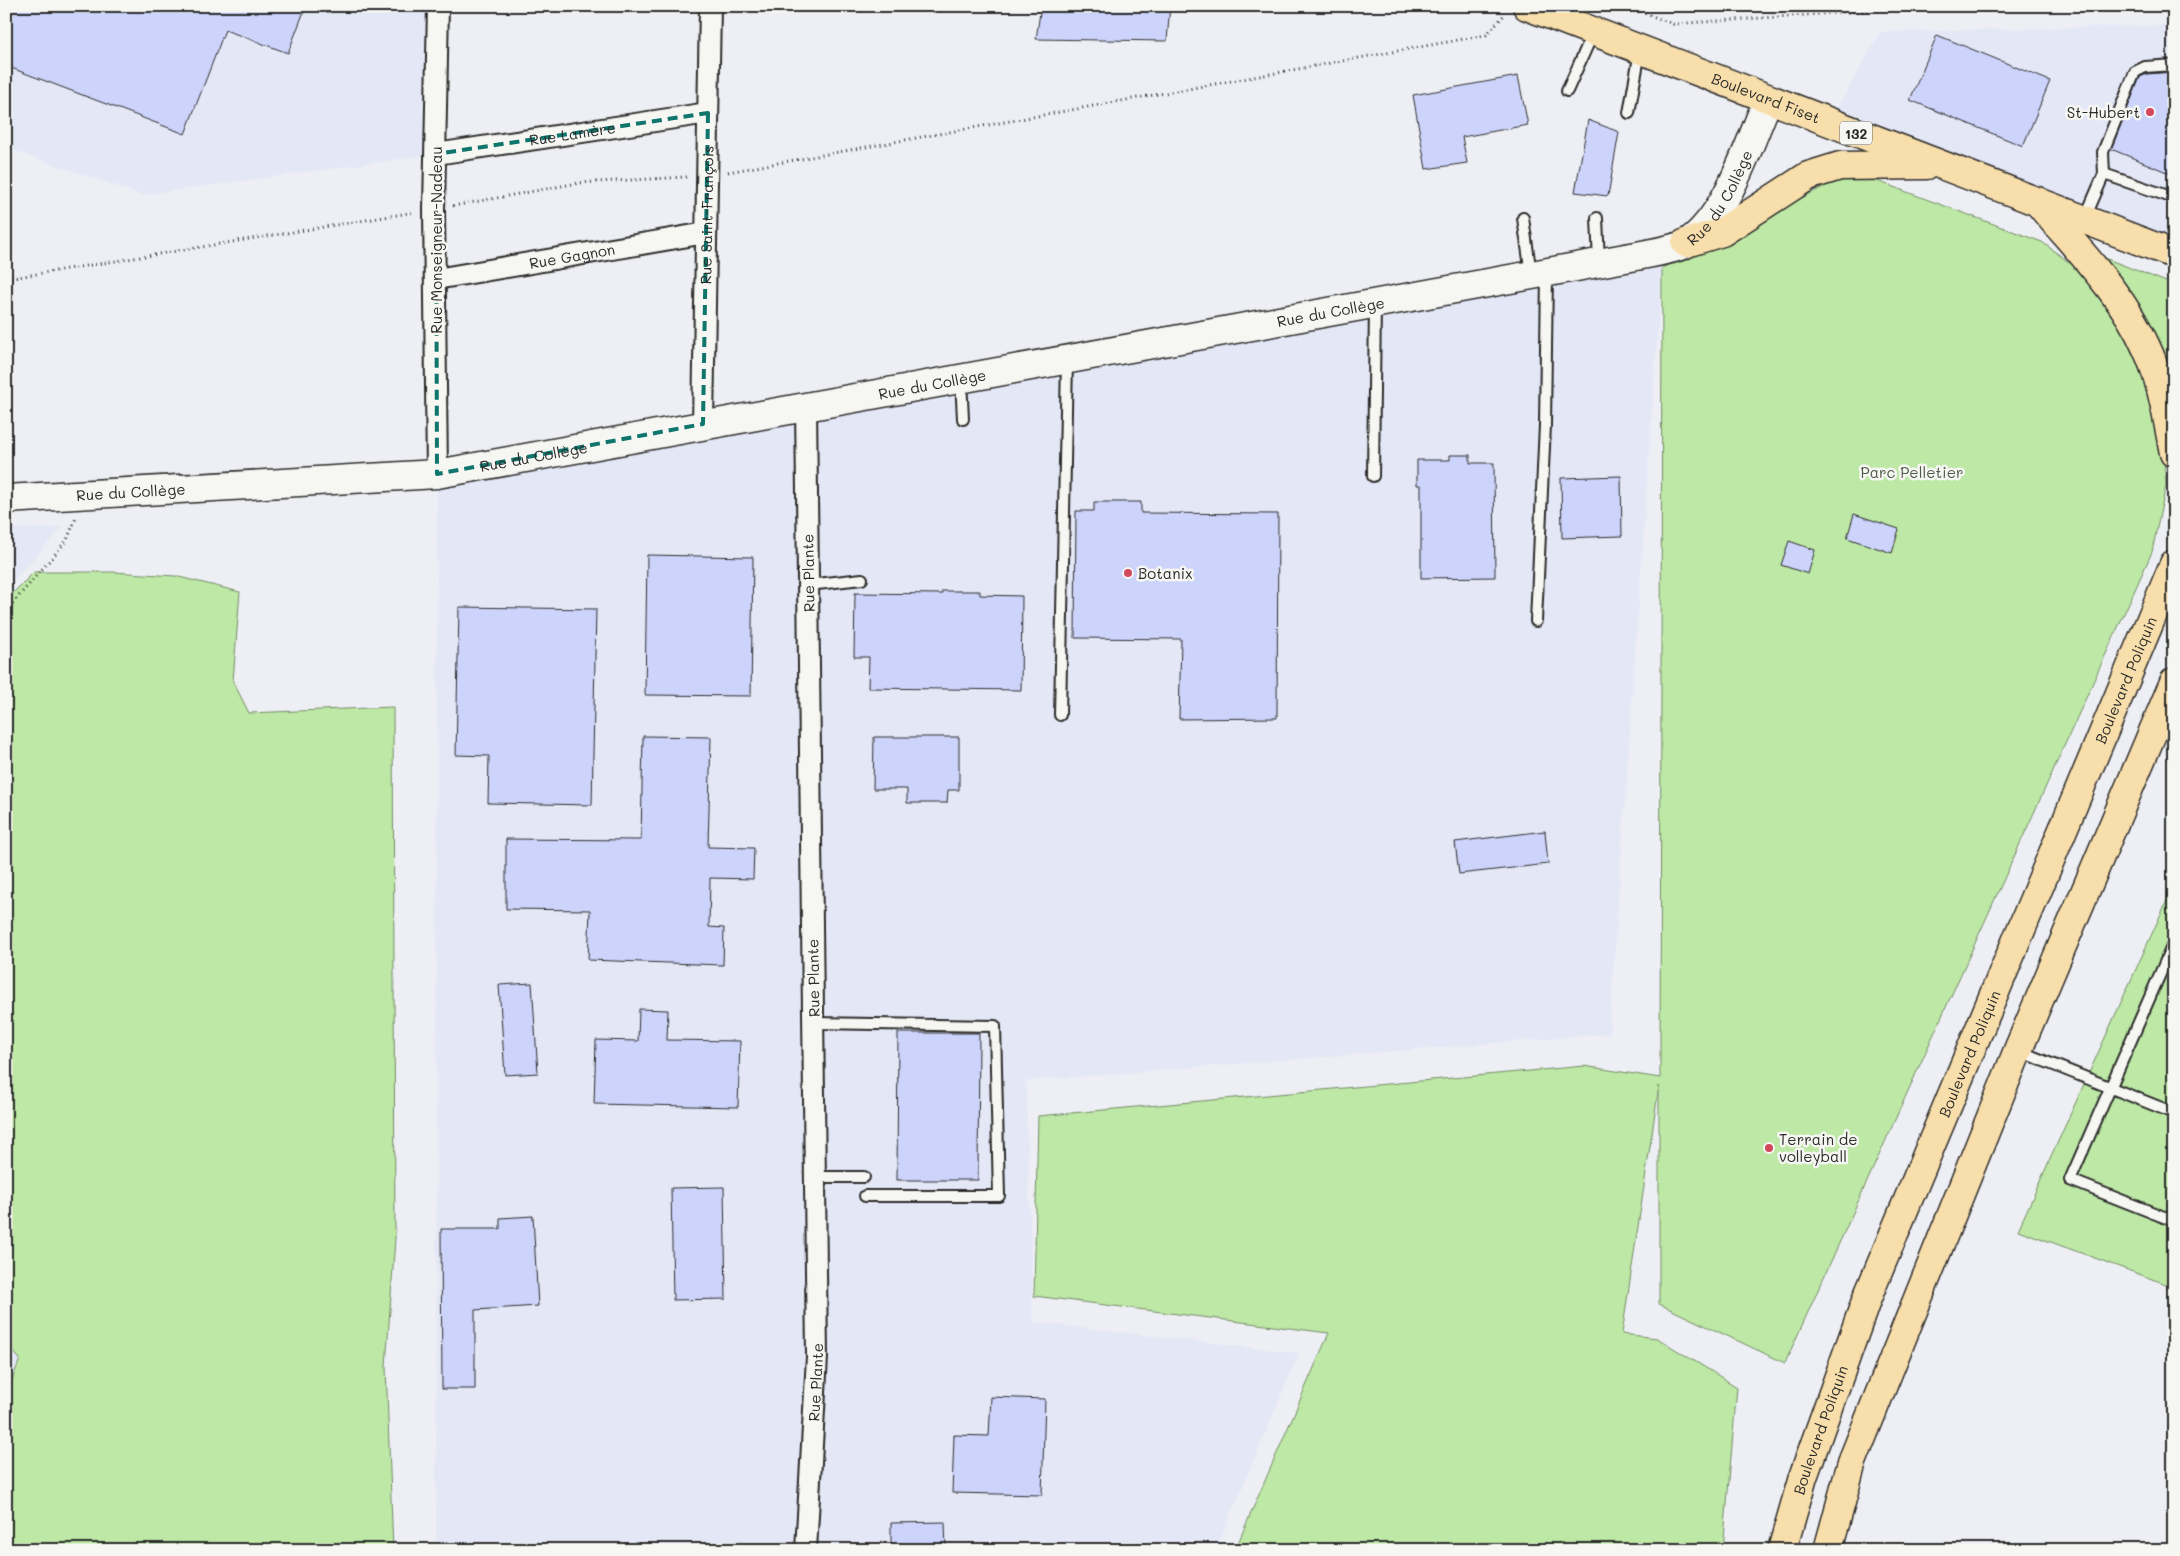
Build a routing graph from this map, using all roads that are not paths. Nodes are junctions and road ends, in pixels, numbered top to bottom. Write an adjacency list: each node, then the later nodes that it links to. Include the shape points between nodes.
1 (438, 6): 11 (street, Rue Monseigneur-Nadeau)
2 (710, 6): 9 (street, Rue Saint-François)
3 (1527, 6): 4 (main road, Boulevard Fiset / 132)
4 (1594, 32): 5 (main road, Boulevard Fiset / 132); 7 (lane)
5 (1640, 50): 8 (main road, Boulevard Fiset / 132); 10 (lane)
6 (2174, 65): 13 (lane, via 2145,67 2136,72 2103,152)
7 (1567, 91)
8 (1768, 100): 12 (main road, Boulevard Fiset / 132); 20 (street, Rue du Collège, via 1723,203 1707,224)
9 (708, 113): 11 (street, Rue Lamère); 19 (street, Rue Saint-François)
10 (1629, 113)
11 (436, 154): 24 (street, Rue Monseigneur-Nadeau)
12 (1944, 165): 15 (main road, Boulevard Fiset / 132); 20 (main road, via 1840,166 1808,176 1722,232)
13 (2104, 174): 14 (lane); 18 (lane)
14 (2174, 198)
15 (2036, 200): 18 (main road, Boulevard Fiset / 132); 31 (main road, via 2119,301 2146,346 2161,388)
16 (1524, 218): 23 (lane)
17 (1597, 218): 22 (lane)
18 (2085, 219): 21 (main road, Boulevard Fiset / 132)
19 (706, 233): 24 (street, Rue Gagnon); 30 (street, Rue Saint-François)
20 (1686, 243): 22 (street, Rue du Collège)
21 (2174, 254)
22 (1599, 263): 23 (street, Rue du Collège)
23 (1539, 274): 25 (street, Rue du Collège); 38 (lane, via 1545,425)
24 (436, 279): 32 (street, Rue Monseigneur-Nadeau)
25 (1374, 303): 26 (street, Rue du Collège); 33 (lane)
26 (1067, 359): 27 (street, Rue du Collège); 40 (lane)
27 (960, 378): 28 (street, Rue du Collège); 29 (lane)
28 (806, 406): 30 (street, Rue du Collège); 37 (street, Rue Plante)
29 (963, 418)
30 (703, 424): 32 (street, Rue du Collège)
31 (2174, 453)
32 (437, 474): 34 (street, Rue du Collège)
33 (1373, 476)
34 (6, 499)
35 (2174, 564): 51 (main road, Boulevard Poliquin, via 1867,1298 1803,1477)
36 (862, 579): 37 (lane)
37 (808, 585): 42 (street, Rue Plante)
38 (1536, 621)
39 (2174, 682): 43 (main road)
40 (1060, 715)
41 (2174, 942): 44 (lane)
42 (814, 1023): 46 (street, Rue Plante); 48 (lane, via 995,1026 999,1196)
43 (2018, 1050): 44 (lane); 52 (main road, via 1852,1462)
44 (2111, 1087): 45 (lane); 49 (lane, via 2070,1180)
45 (2174, 1113)
46 (815, 1177): 47 (lane); 50 (street, Rue Plante, via 817,1357)
47 (864, 1177)
48 (865, 1196)
49 (2174, 1221)
50 (806, 1550)
51 (1782, 1550)
52 (1828, 1550)

